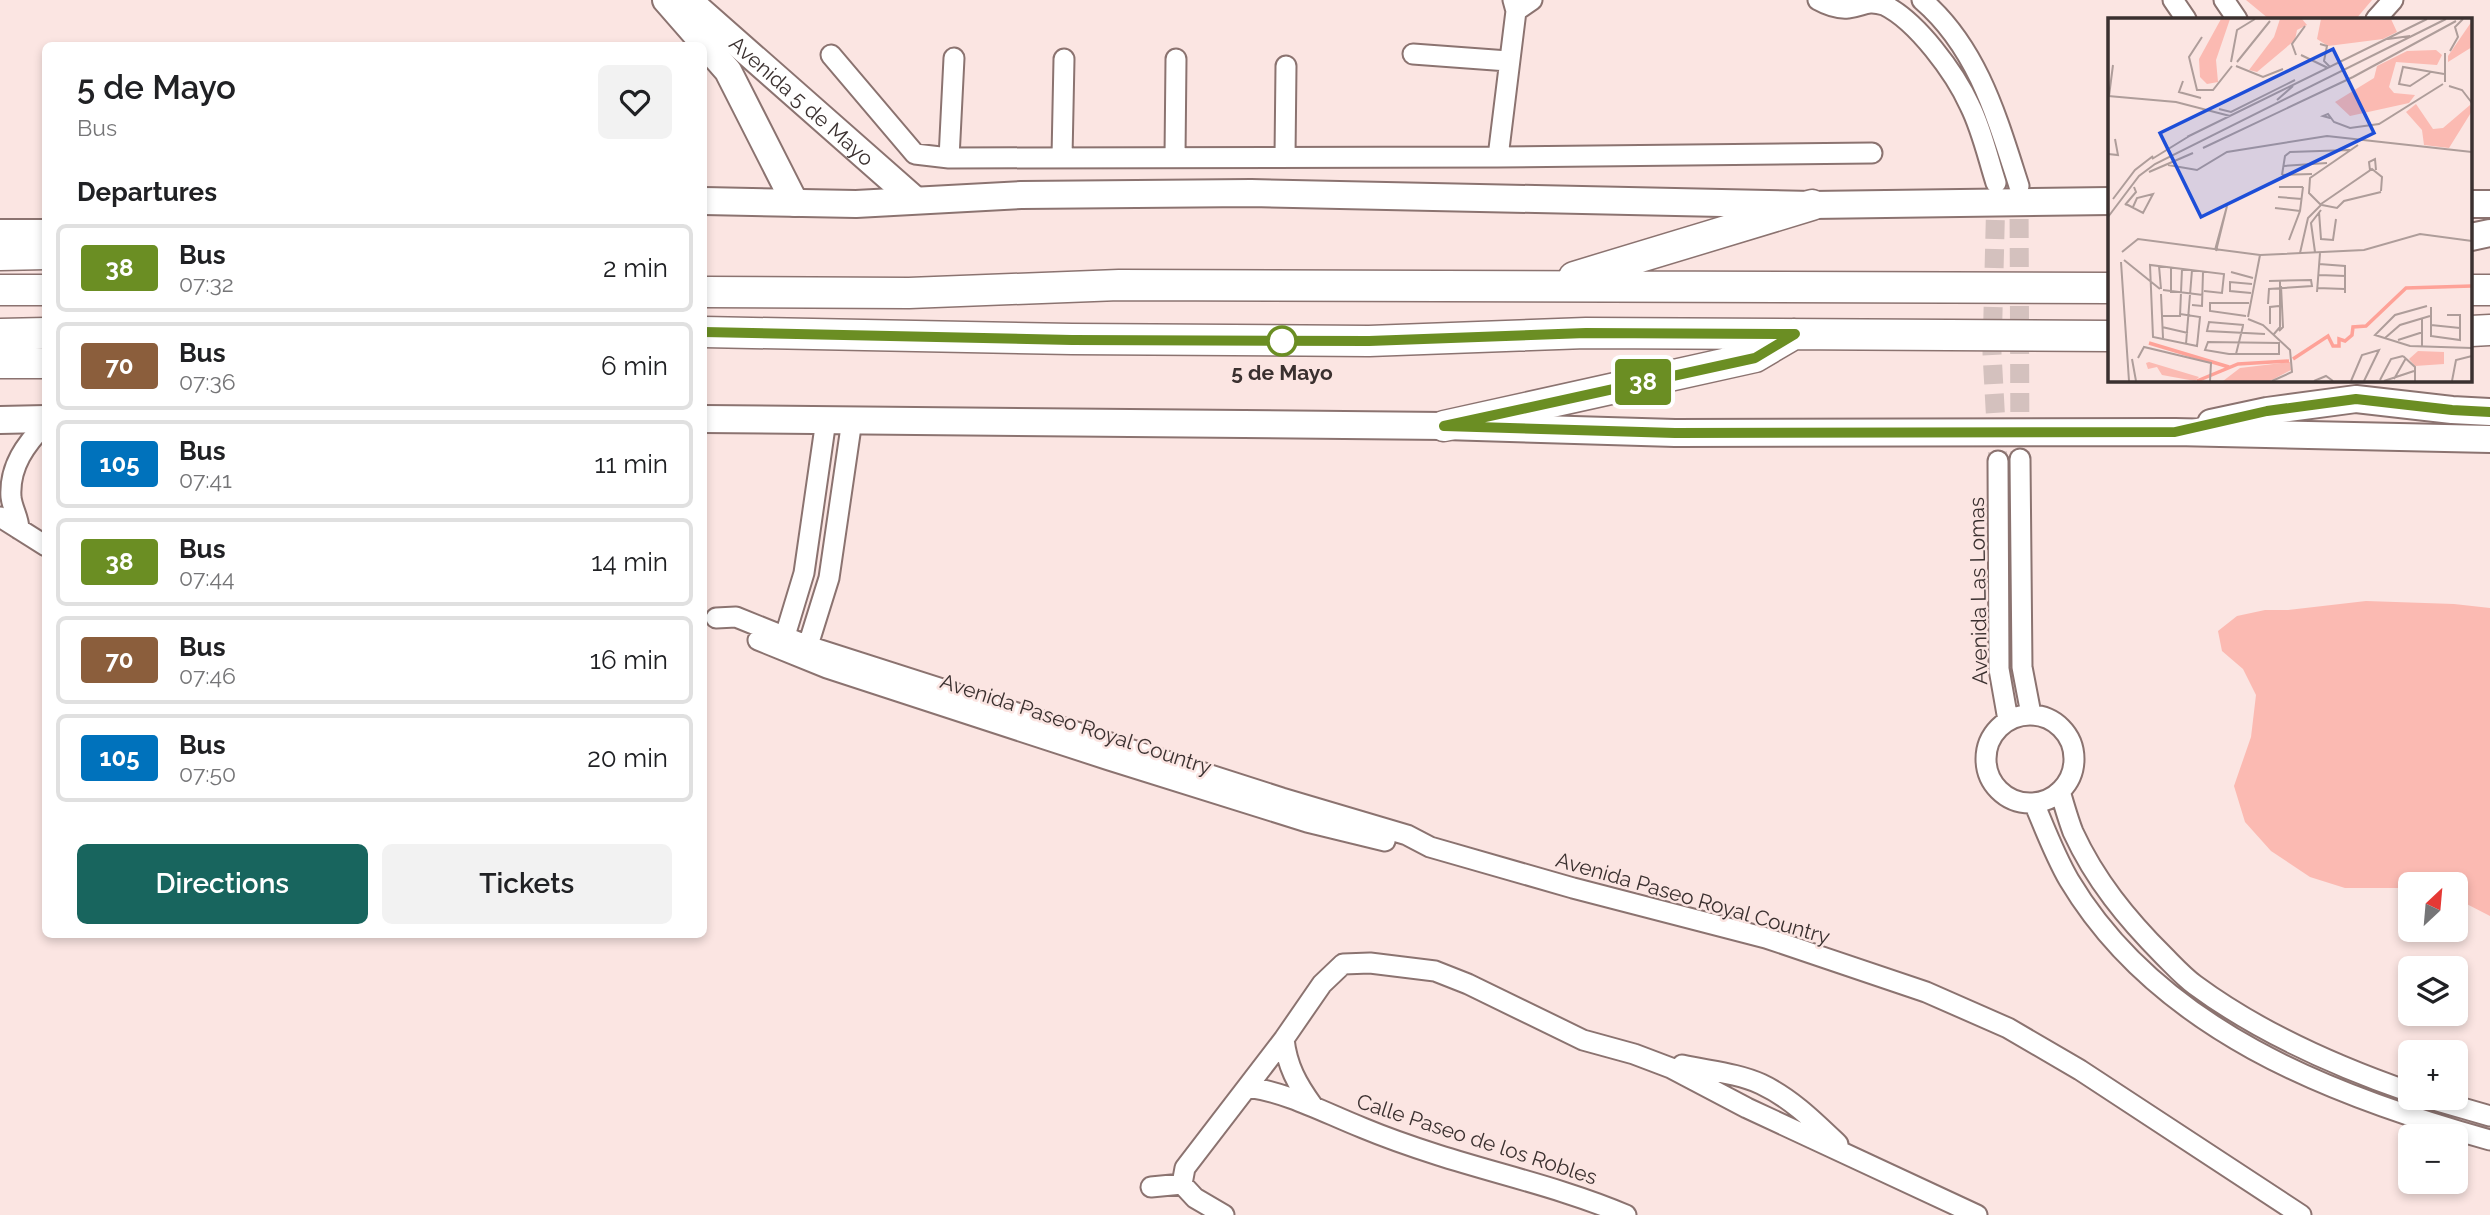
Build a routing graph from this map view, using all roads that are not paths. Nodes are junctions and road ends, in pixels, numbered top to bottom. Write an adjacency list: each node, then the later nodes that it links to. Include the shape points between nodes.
1 (666, 0): 13 (main road, Avenida 5 de Mayo)
2 (688, 0): 30 (main road, Avenida 5 de Mayo)
3 (1818, 0): 4 (street, via 1830,7 1849,8)
4 (1867, 0): 28 (street, via 1884,5 1918,30 1940,57 1970,106)
5 (1922, 0): 29 (street, via 1956,37 1975,67 1991,99)
6 (2173, 0): 10 (street)
7 (2224, 0): 11 (street)
8 (2393, 0): 12 (street)
9 (1520, 4): 20 (street)
10 (2185, 18)
11 (2235, 18)
12 (2377, 18)
13 (703, 42)
14 (707, 46): 34 (main road, Avenida 5 de Mayo, via 729,71)
15 (1413, 54): 20 (street)
16 (831, 55): 27 (street, via 915,154)
17 (954, 58): 27 (street)
18 (1064, 59): 25 (street)
19 (1176, 59): 23 (street)
20 (1508, 61): 26 (street)
21 (1286, 66): 24 (street)
22 (1872, 153): 26 (street)
23 (1175, 156): 24 (street); 25 (street)
24 (1285, 156): 26 (street)
25 (1062, 157): 27 (street)
26 (1498, 157)
27 (949, 158)
28 (1996, 183)
29 (2019, 186)
30 (915, 200): 34 (main road); 37 (main road, via 1251,192)
31 (707, 201): 34 (main road)
32 (2108, 201): 33 (main road)
33 (2046, 202): 37 (main road); 38 (main road)
34 (795, 203)
35 (2472, 204): 36 (main road)
36 (2490, 204)
37 (1812, 205): 45 (highway)
38 (2108, 220)
39 (0, 233): 40 (main road)
40 (42, 233)
41 (2490, 233): 42 (main road)
42 (2472, 237)
43 (42, 254): 44 (highway)
44 (0, 255)
45 (1543, 286): 46 (highway); 51 (highway, via 1119,285 909,293)
46 (2108, 288)
47 (0, 290): 48 (highway)
48 (42, 290)
49 (2472, 290): 50 (highway)
50 (2490, 290)
51 (707, 292)
52 (2490, 330): 53 (highway)
53 (2472, 331)
54 (707, 332): 57 (highway, via 1356,341 1586,333)
55 (42, 333): 56 (highway)
56 (0, 334)
57 (1795, 334): 58 (highway); 67 (highway, via 1755,358)
58 (2108, 336)
59 (0, 363): 60 (highway)
60 (42, 363)
61 (2490, 412): 68 (main road, via 2356,399 2267,411)
62 (707, 419): 64 (main road)
63 (0, 420): 65 (main road)
64 (839, 420): 67 (main road); 75 (street); 76 (street)
65 (42, 421)
66 (42, 426): 73 (street, via 12,475 11,500)
67 (1444, 426): 68 (main road, via 1675,433)
68 (2175, 432): 69 (main road)
69 (2490, 439)
70 (2020, 459): 80 (street, Avenida Las Lomas, via 2022,667)
71 (1998, 461): 81 (street, Avenida Las Lomas, via 1999,669)
72 (0, 517): 73 (street)
73 (19, 529): 74 (street)
74 (42, 543)
75 (804, 573): 76 (street); 78 (street)
76 (829, 578): 79 (street)
77 (710, 616): 78 (street, Avenida Paseo Royal Country, via 732,629)
78 (783, 644): 79 (street, Avenida Paseo Royal Country)
79 (806, 653): 98 (street, Avenida Paseo Royal Country, via 1405,846 1430,847 1766,938 1926,992 2008,1028 2080,1070)
80 (2031, 714): 81 (street); 82 (street, via 2056,723 2071,743 2073,769)
81 (2008, 720): 83 (street, via 1989,740 1986,769 2000,791)
82 (2060, 791): 83 (street); 87 (street, via 2072,830 2118,906 2193,984 2300,1047)
83 (2034, 803): 91 (street, via 2069,880 2097,921 2181,1004 2235,1041 2353,1096)
84 (1284, 1039): 85 (street, via 1322,984 1343,964 1370,963 1435,971 1583,1040); 86 (street); 88 (street, via 1295,1081)
85 (1634, 1054): 92 (street); 92 (street, via 1760,1083 1811,1117)
86 (1248, 1087): 88 (street, Calle Paseo de los Robles); 93 (street, via 1185,1168)
87 (2398, 1088)
88 (1313, 1106): 96 (street, Calle Paseo de los Robles, via 1426,1151 1573,1194)
89 (2468, 1110): 90 (street)
90 (2490, 1116)
91 (2490, 1140)
92 (1849, 1154): 97 (street)
93 (1182, 1184): 94 (street); 95 (street, via 1195,1198)
94 (1151, 1186)
95 (1224, 1215)
96 (1626, 1215)
97 (1977, 1215)
98 (2301, 1215)

